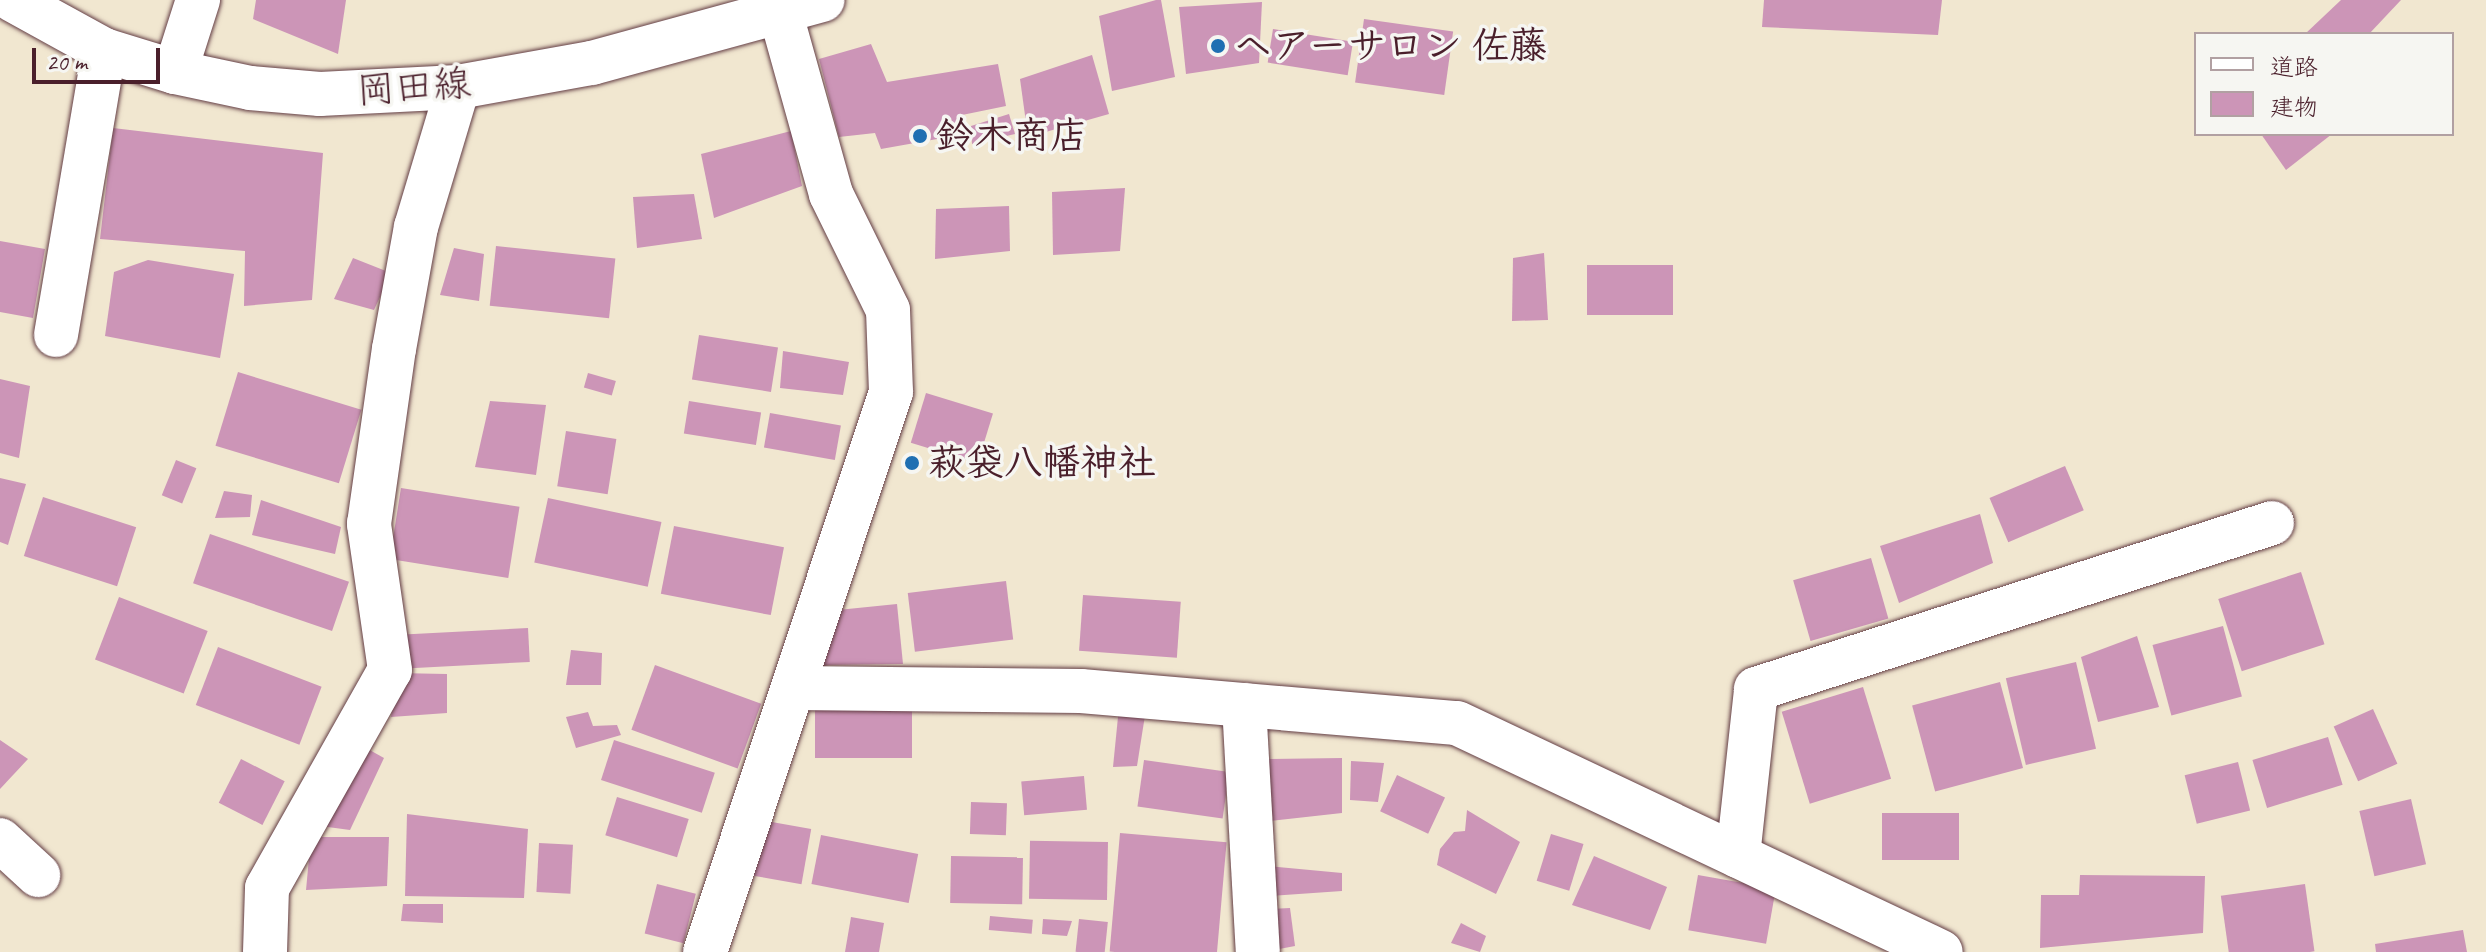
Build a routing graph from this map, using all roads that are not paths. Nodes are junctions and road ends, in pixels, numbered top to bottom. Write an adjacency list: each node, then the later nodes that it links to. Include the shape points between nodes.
1 (13, 0): 5 (street, 岡田線)
2 (198, 0): 6 (street)
3 (823, 0): 4 (street, 岡田線)
4 (780, 6): 7 (street, 岡田線, via 592,63); 10 (street, via 831,194 888,310 891,392)
5 (104, 50): 6 (street, 岡田線); 8 (street)
6 (175, 72): 7 (street, 岡田線, via 250,88 320,94)
7 (458, 87): 15 (street, via 416,227 369,524 390,670 267,888)
8 (56, 335)
9 (2272, 523): 13 (street, via 1756,689)
10 (793, 688): 11 (street, via 1081,691); 16 (street)
11 (1244, 705): 13 (street, via 1457,723); 17 (street)
12 (0, 840): 14 (street)
13 (1738, 856): 18 (street)
14 (38, 875)
15 (265, 952)
16 (705, 952)
17 (1258, 952)
18 (1941, 952)

